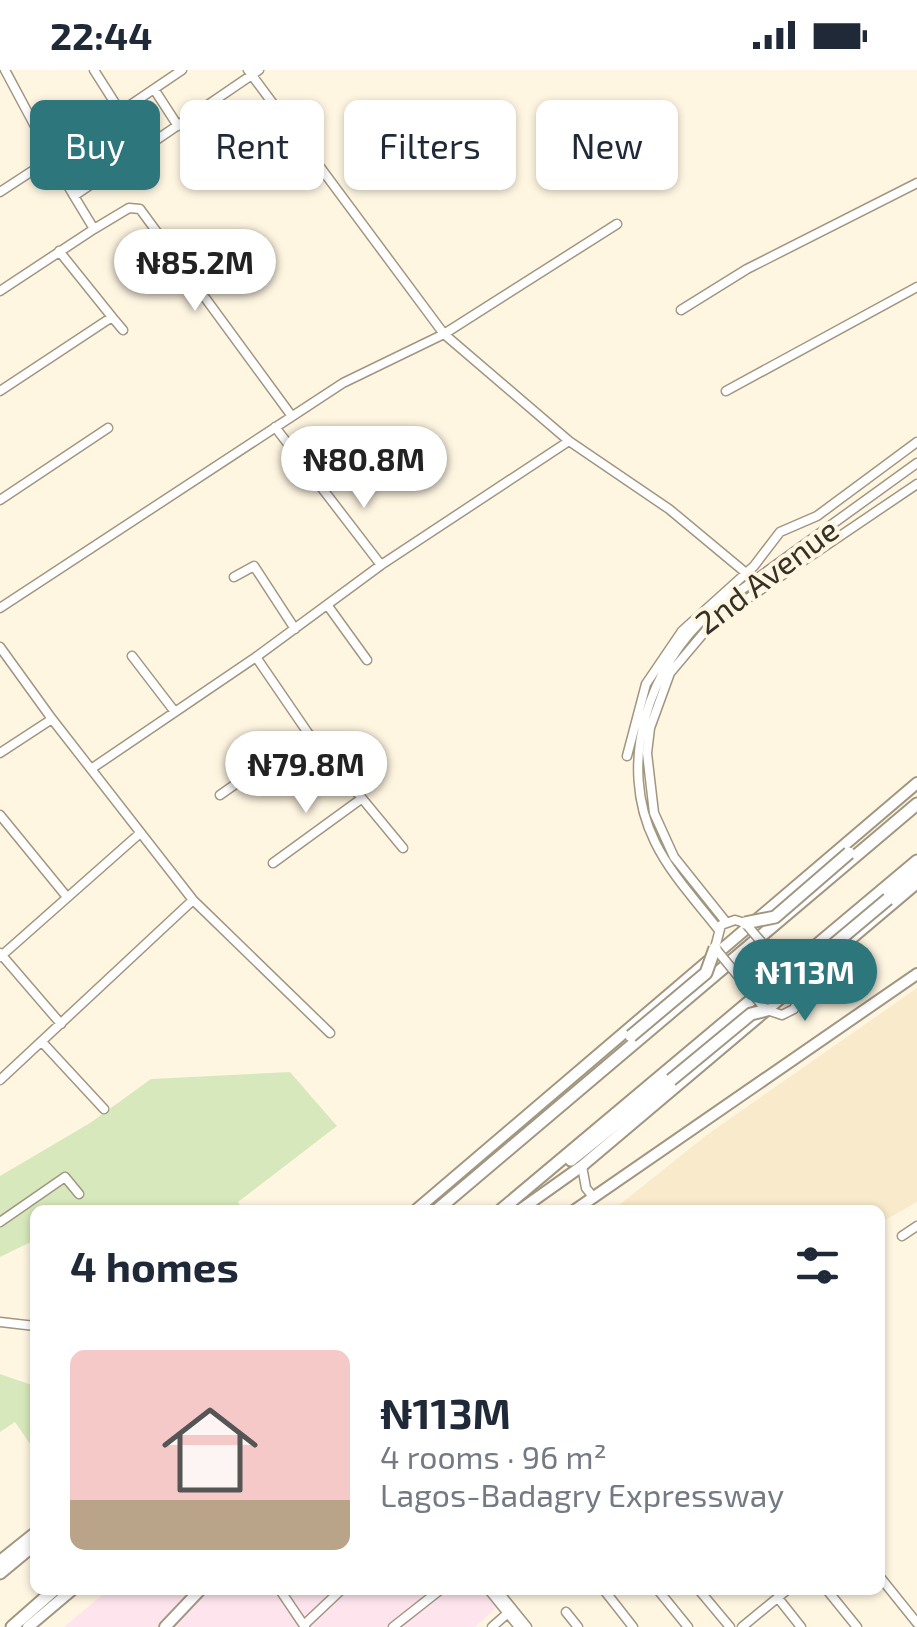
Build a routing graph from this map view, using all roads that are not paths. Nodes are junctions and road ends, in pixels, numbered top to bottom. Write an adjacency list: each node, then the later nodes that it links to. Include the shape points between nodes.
1 (5, 70): 8 (street)
2 (94, 70): 6 (street)
3 (182, 70): 5 (street)
4 (253, 72): 9 (street); 23 (street)
5 (154, 89): 7 (street); 9 (street)
6 (113, 100)
7 (138, 100)
8 (30, 117)
9 (178, 126): 14 (street)
10 (30, 172): 13 (street)
11 (917, 183): 20 (street)
12 (71, 190): 14 (street)
13 (0, 192)
14 (74, 196): 16 (street)
15 (617, 224): 23 (street)
16 (94, 229): 17 (street); 26 (street, via 129,208 140,209)
17 (60, 252): 19 (street); 21 (street)
18 (917, 287): 25 (street)
19 (0, 291)
20 (681, 310)
21 (112, 318): 22 (street); 24 (street)
22 (123, 330)
23 (444, 334): 26 (street); 29 (street)
24 (0, 391)
25 (726, 392)
26 (291, 415): 28 (street)
27 (108, 428): 33 (street)
28 (275, 428): 34 (street); 38 (street)
29 (569, 441): 34 (street); 35 (street, via 670,510)
30 (917, 442): 35 (street, via 817,516 780,532)
31 (917, 464): 47 (street, 2nd Avenue, via 697,624 658,681 647,708)
32 (917, 484): 47 (street, 2nd Avenue, via 696,638 670,673)
33 (0, 500)
34 (381, 565): 37 (street)
35 (746, 574): 49 (street, via 663,654 646,684)
36 (234, 577): 39 (street, via 254,566)
37 (328, 606): 39 (street); 43 (street)
38 (0, 608)
39 (295, 629): 42 (street)
40 (0, 646): 45 (street)
41 (132, 656): 44 (street)
42 (256, 657): 44 (street); 46 (street)
43 (367, 660)
44 (175, 712): 50 (street)
45 (52, 719): 48 (street); 50 (street)
46 (308, 733): 52 (street); 54 (street)
47 (643, 751): 65 (street, 2nd Avenue, via 662,836); 67 (street, 2nd Avenue, via 639,782 653,840)
48 (0, 752)
49 (627, 756)
50 (91, 769): 57 (street)
51 (917, 783): 81 (main road)
52 (220, 795)
53 (917, 795): 66 (highway, bridge, via 775,916)
54 (361, 799): 58 (street); 60 (street)
55 (917, 804): 83 (highway)
56 (0, 815): 63 (street)
57 (138, 835): 63 (street); 64 (street)
58 (403, 848)
59 (917, 860): 84 (highway)
60 (273, 862)
61 (917, 873): 71 (highway, bridge, via 808,966)
62 (917, 883): 78 (main road)
63 (66, 898): 69 (street)
64 (193, 900): 73 (street); 74 (street)
65 (726, 922): 66 (street); 67 (street)
66 (745, 923): 71 (street, bridge)
67 (718, 929): 68 (street)
68 (715, 948): 72 (street, bridge); 82 (highway, bridge, via 706,973)
69 (1, 955): 73 (street)
70 (917, 977): 80 (main road)
71 (798, 985): 72 (street, via 794,1009)
72 (767, 1010): 85 (highway, bridge, via 752,1014)
73 (61, 1024): 75 (street)
74 (330, 1033)
75 (42, 1042): 76 (street); 77 (street)
76 (0, 1080)
77 (104, 1109)
78 (582, 1166): 80 (street); 86 (main road)
79 (79, 1194): 89 (street, via 65,1178)
80 (594, 1198): 87 (main road); 88 (main road)
81 (422, 1205)
82 (442, 1205)
83 (443, 1205)
84 (508, 1205)
85 (509, 1205)
86 (527, 1205)
87 (583, 1205)
88 (588, 1205)
89 (0, 1222)
90 (917, 1226): 91 (street)
91 (902, 1236)
92 (0, 1322): 93 (street)
93 (30, 1325)
94 (30, 1537): 96 (main road)
95 (30, 1548): 97 (highway)
96 (0, 1561)
97 (0, 1573)
98 (885, 1583): 115 (street)
99 (48, 1595): 117 (highway)
100 (66, 1595): 118 (main road)
101 (192, 1595): 119 (main road)
102 (283, 1595): 116 (street)
103 (336, 1595): 116 (street)
104 (434, 1595): 120 (street)
105 (494, 1595): 114 (street)
106 (501, 1595): 122 (street)
107 (608, 1595): 124 (street)
108 (662, 1595): 125 (street)
109 (703, 1595): 126 (street)
110 (782, 1595): 112 (street)
111 (831, 1595): 129 (street)
112 (778, 1598): 127 (street); 128 (street)
113 (566, 1612): 123 (street)
114 (508, 1614): 121 (street); 122 (street)
115 (917, 1623)
116 (304, 1626)
117 (12, 1627)
118 (28, 1627)
119 (162, 1627)
120 (394, 1627)
121 (492, 1627)
122 (523, 1627)
123 (578, 1627)
124 (632, 1627)
125 (688, 1627)
126 (730, 1627)
127 (742, 1627)
128 (801, 1627)
129 (858, 1627)

